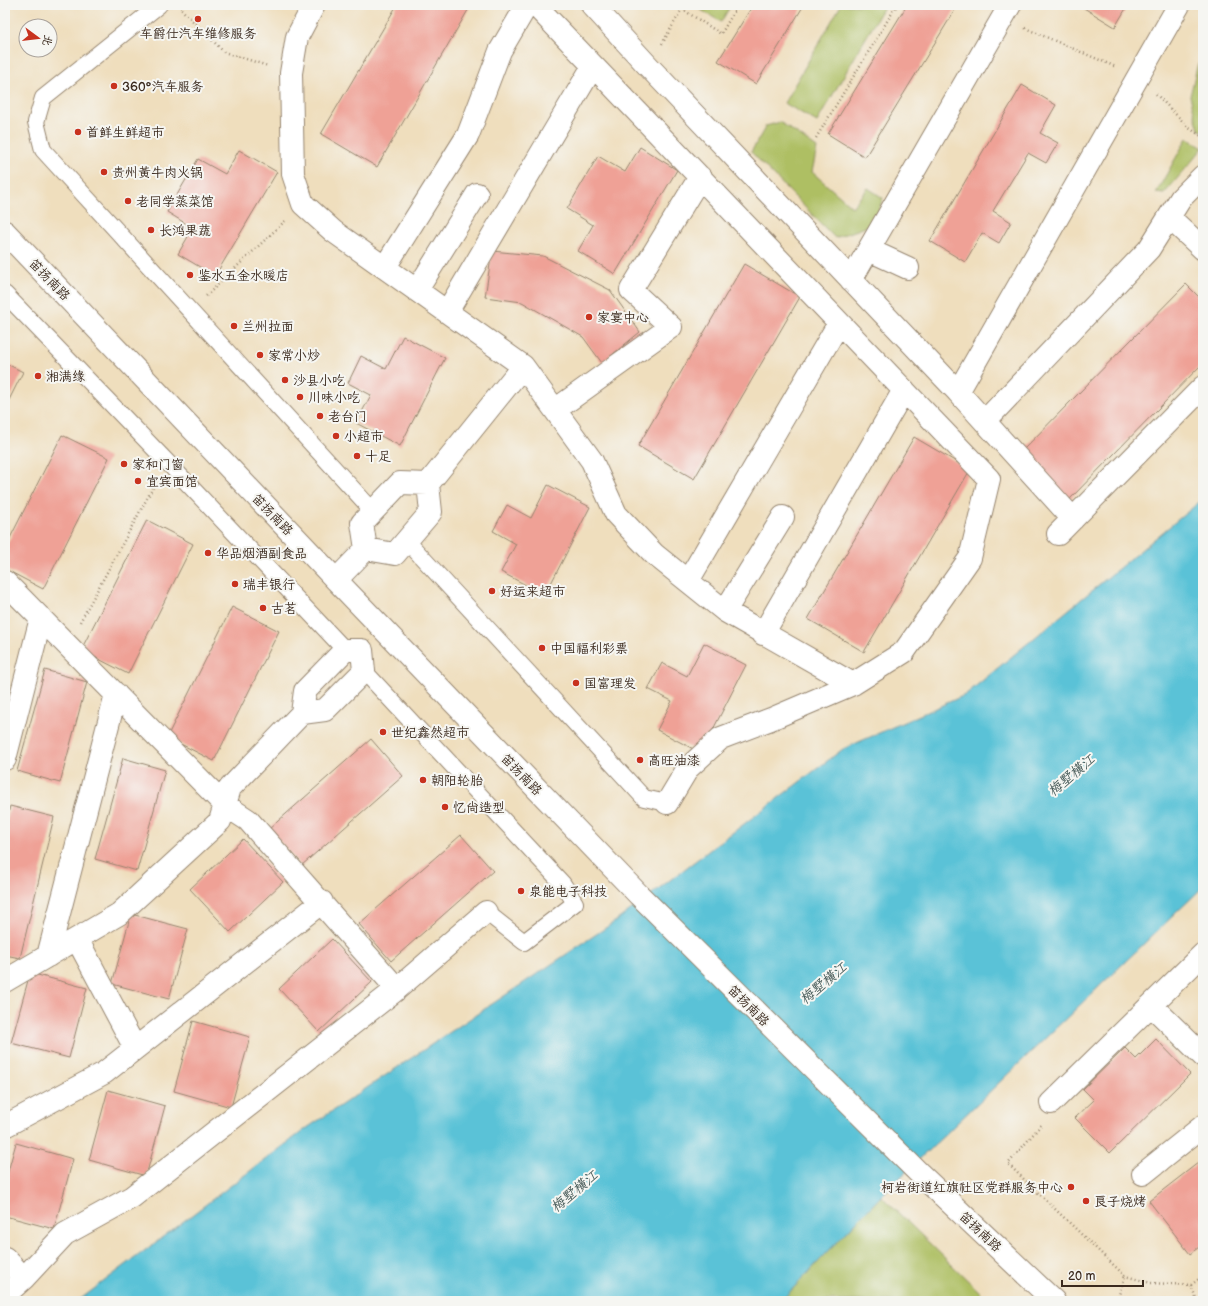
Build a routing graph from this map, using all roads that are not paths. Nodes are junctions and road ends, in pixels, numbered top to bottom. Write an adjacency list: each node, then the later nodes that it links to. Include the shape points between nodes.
1 (159, 5): 30 (lane, via 44,98 36,122 43,150)
2 (314, 5): 16 (street, via 297,37 291,73 293,174 303,204 333,231)
3 (527, 5): 16 (street, via 500,51 468,135)
4 (535, 5): 8 (street)
5 (592, 5): 18 (street)
6 (1179, 5): 26 (street)
7 (1006, 11): 15 (street)
8 (593, 66): 10 (street); 21 (street)
9 (1203, 176): 12 (street, via 1181,198)
10 (700, 177): 22 (street); 27 (street, via 631,290 671,327)
11 (477, 194): 19 (street)
12 (1170, 218): 14 (street); 28 (street, via 1149,249)
13 (5, 232): 36 (street, 笛扬南路)
14 (1203, 249)
15 (869, 250): 17 (street); 18 (street)
16 (385, 267): 19 (street)
17 (908, 268)
18 (851, 280): 26 (street)
19 (417, 290): 21 (street)
20 (5, 294): 43 (lane)
21 (447, 312): 23 (street)
22 (839, 322): 25 (street); 37 (street)
23 (522, 366): 27 (street); 29 (street)
24 (1203, 387): 32 (street)
25 (904, 390): 42 (street); 44 (street, via 989,479 970,558 904,652)
26 (958, 392): 28 (street)
27 (555, 410): 37 (street, via 592,461 616,514 654,554)
28 (985, 421): 32 (street)
29 (428, 484): 30 (street, via 400,483); 34 (street, via 431,512)
30 (373, 511): 35 (street, via 362,523)
31 (783, 517): 39 (street)
32 (1073, 519): 33 (street)
33 (1058, 534)
34 (406, 540): 35 (street, via 394,554); 47 (lane, via 644,798)
35 (366, 549): 36 (street)
36 (336, 580): 41 (street, 笛扬南路)
37 (688, 581): 39 (street)
38 (5, 582): 40 (street)
39 (725, 611): 42 (street)
40 (41, 618): 45 (street); 46 (street)
41 (384, 629): 43 (street); 66 (street, 笛扬南路, via 639,895 920,1174)
42 (763, 634): 44 (street)
43 (357, 657): 48 (street, via 305,691 302,713 230,788); 50 (lane, via 563,884 575,903 524,942)
44 (853, 684): 47 (street, via 771,720 721,738 688,768)
45 (116, 694): 48 (street); 53 (street)
46 (5, 759)
47 (667, 803)
48 (224, 805): 49 (street, via 248,820); 51 (street, via 220,821 119,914)
49 (322, 902): 55 (street); 57 (street)
50 (486, 912): 55 (street)
51 (77, 939): 53 (street); 57 (street)
52 (1203, 954): 56 (street)
53 (48, 956): 54 (street)
54 (5, 981)
55 (397, 989): 64 (street, via 132,1197 64,1234)
56 (1152, 1005): 58 (street); 59 (street)
57 (135, 1048): 60 (street, via 104,1073)
58 (1203, 1056)
59 (1051, 1103)
60 (5, 1126)
61 (1203, 1126): 62 (street)
62 (1143, 1174)
63 (5, 1258): 64 (street)
64 (24, 1278): 65 (street)
65 (5, 1294)
66 (1054, 1301)

